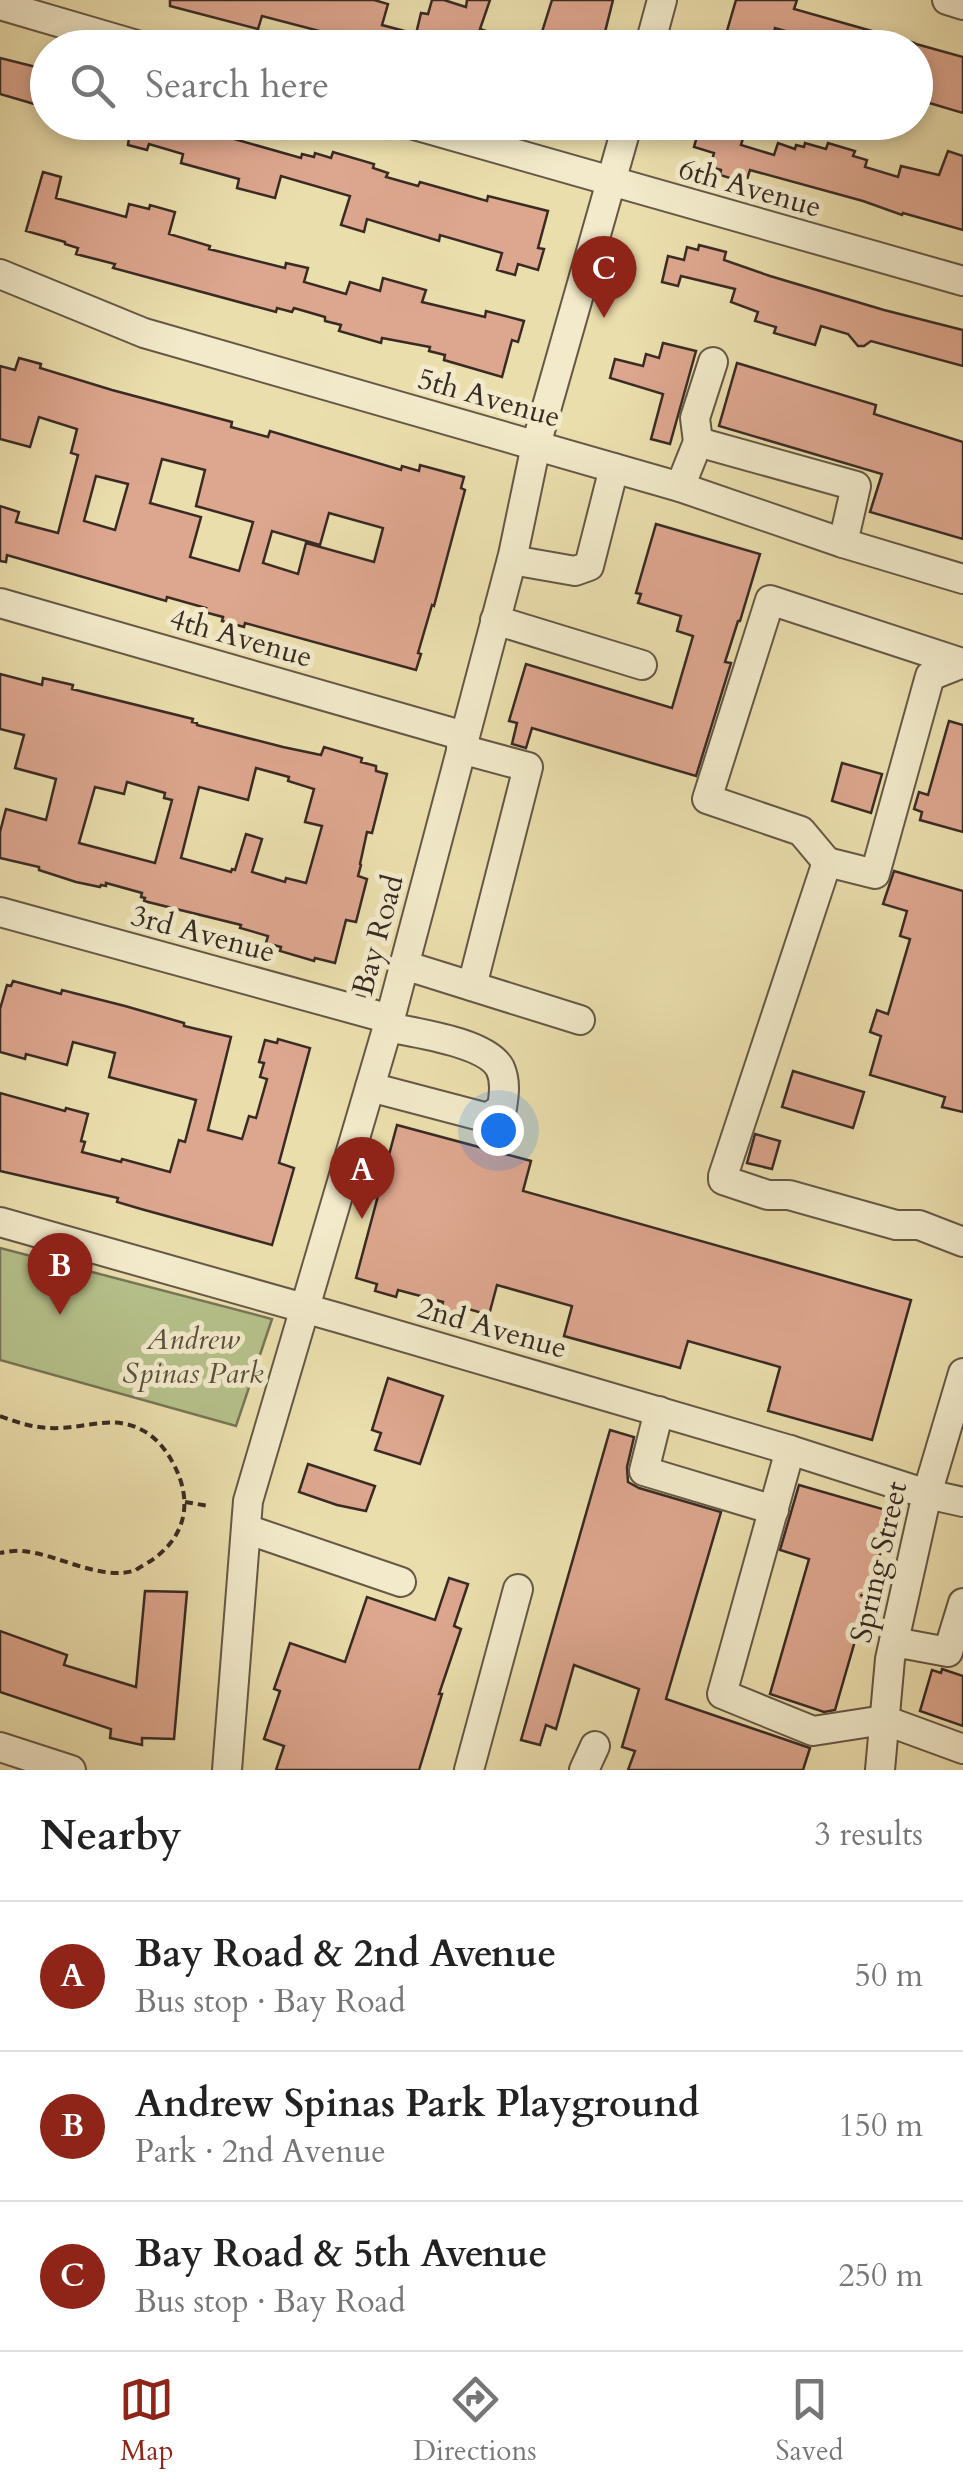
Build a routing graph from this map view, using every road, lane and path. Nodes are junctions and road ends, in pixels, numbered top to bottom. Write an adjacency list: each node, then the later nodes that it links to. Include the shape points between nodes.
1 (662, 0): 6 (street)
2 (947, 0): 4 (street)
3 (0, 4): 5 (street)
4 (963, 4)
5 (87, 30)
6 (654, 30)
7 (465, 140): 9 (street, 6th Avenue)
8 (623, 140): 9 (street, Bay Road)
9 (611, 183): 11 (street, 6th Avenue); 14 (street, Bay Road)
10 (0, 274): 14 (street, 5th Avenue, via 144,333)
11 (963, 281)
12 (712, 362): 13 (street, via 695,418)
13 (698, 442): 16 (street); 17 (street, via 856,486)
14 (536, 446): 15 (street, 5th Avenue); 18 (street, Bay Road)
15 (614, 468): 16 (street, 5th Avenue); 18 (street, via 589,566 576,572)
16 (680, 488): 17 (street, 5th Avenue)
17 (843, 542): 19 (street, 5th Avenue)
18 (512, 560): 21 (street, Bay Road)
19 (963, 579)
20 (0, 603): 24 (street, 4th Avenue)
21 (495, 620): 23 (street); 24 (street, Bay Road)
22 (962, 663): 25 (street, via 930,676 874,874); 25 (street, via 770,600 707,799 801,832)
23 (642, 664)
24 (462, 743): 27 (street, Bay Road); 28 (street, 4th Avenue, via 528,767)
25 (827, 862): 33 (street, via 723,1180 918,1225)
26 (0, 912): 30 (street, 3rd Avenue)
27 (404, 965): 28 (street); 30 (street, Bay Road)
28 (472, 986): 29 (street)
29 (580, 1020)
30 (389, 1023): 31 (street, Bay Road); 31 (street, 3rd Avenue, via 490,1056 500,1068 502,1108 488,1118)
31 (370, 1087): 34 (street, Bay Road)
32 (0, 1222): 34 (street, 2nd Avenue)
33 (963, 1242)
34 (306, 1308): 36 (street, 2nd Avenue); 44 (street, Bay Road, via 248,1500)
35 (963, 1373): 39 (street, Spring Street)
36 (659, 1411): 38 (street, 2nd Avenue); 43 (street, via 644,1471)
37 (0, 1416): 40 (path, via 30,1427 100,1421 145,1431 166,1450)
38 (790, 1450): 39 (street, 2nd Avenue); 43 (street)
39 (926, 1494): 41 (street, 2nd Avenue); 49 (street, Spring Street)
40 (185, 1502): 42 (path); 45 (path, via 179,1530 162,1554 136,1570 114,1573 24,1551)
41 (963, 1502)
42 (209, 1506)
43 (774, 1510): 50 (street, via 722,1694 813,1731)
44 (246, 1529): 46 (street); 54 (street, Bay Road)
45 (0, 1552)
46 (401, 1582)
47 (518, 1589): 55 (street)
48 (963, 1604): 49 (street, via 948,1652)
49 (894, 1642): 50 (street, Spring Street)
50 (884, 1720): 52 (street); 56 (street, Spring Street)
51 (0, 1747): 53 (street)
52 (963, 1749)
53 (71, 1770)
54 (227, 1770)
55 (470, 1770)
56 (880, 1770)

